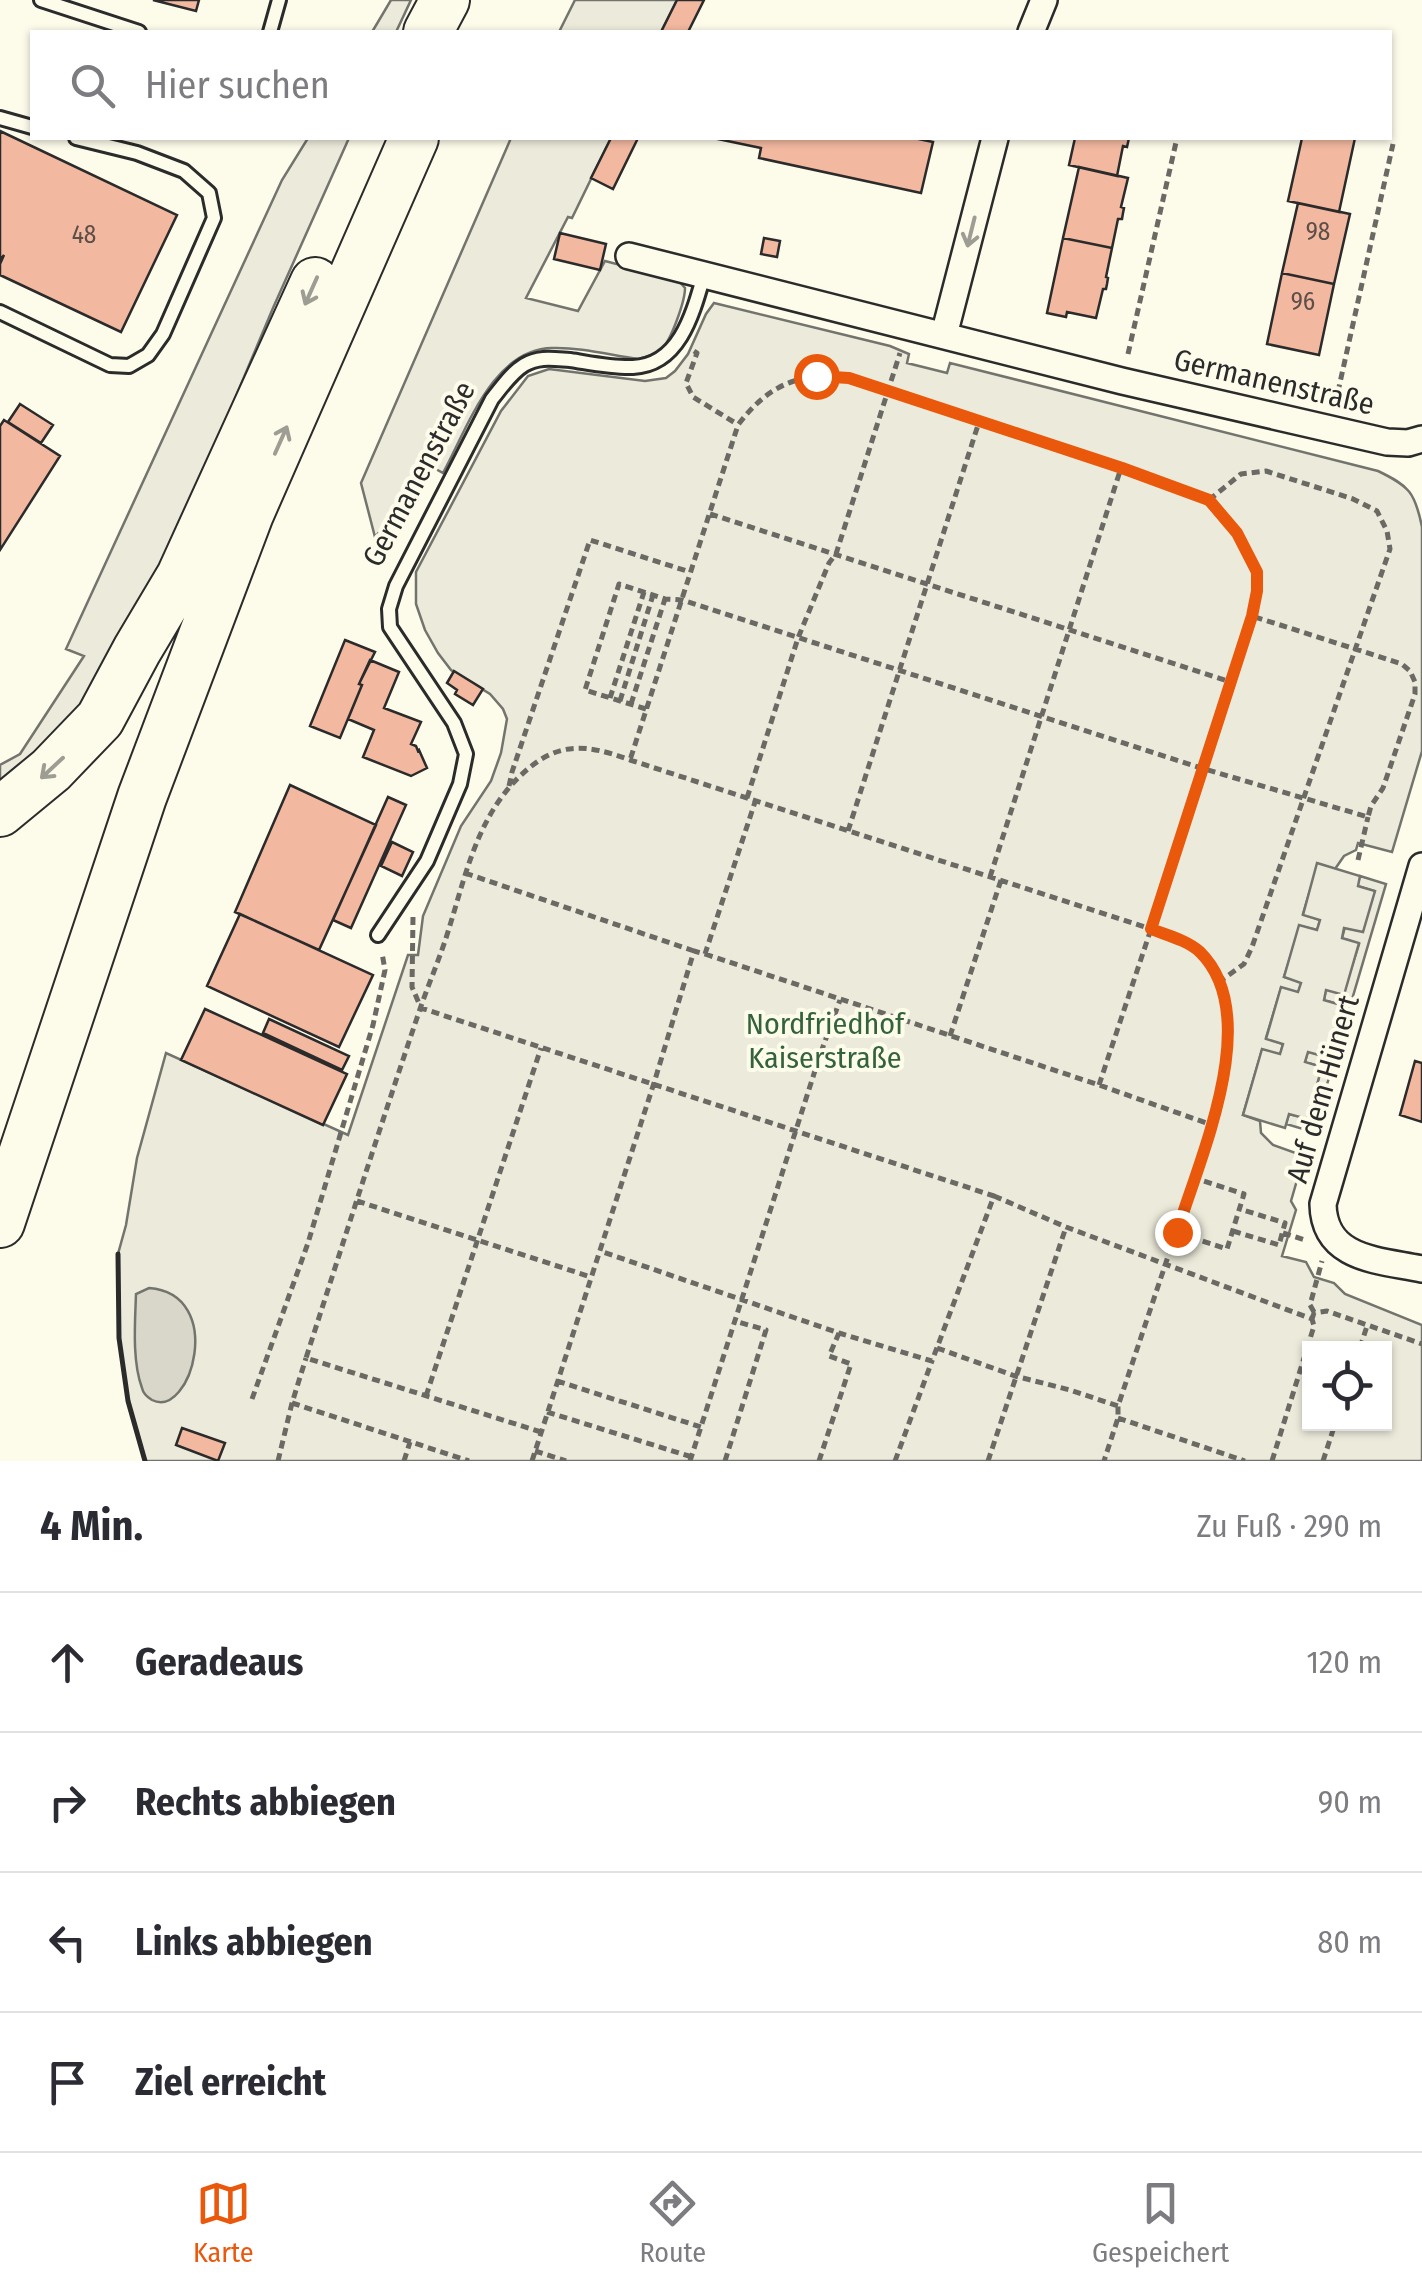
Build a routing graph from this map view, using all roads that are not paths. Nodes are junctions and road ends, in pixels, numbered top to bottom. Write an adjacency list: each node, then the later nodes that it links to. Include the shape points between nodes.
1 (278, 0): 7 (lane)
2 (445, 0): 8 (highway)
3 (475, 0): 9 (highway)
4 (1044, 0): 10 (street)
5 (48, 1): 6 (lane)
6 (133, 30)
7 (270, 30)
8 (429, 30)
9 (462, 30)
10 (1031, 30)
11 (0, 118): 12 (lane)
12 (30, 126)
13 (85, 140): 19 (lane, via 184,170 209,193 214,218 164,334 129,366 110,365)
14 (378, 140): 22 (highway, one-way to 22)
15 (413, 140): 27 (highway, one-way to 15, via 142,797 236,550)
16 (994, 140): 20 (street, one-way to 20)
17 (629, 256): 18 (street, Germanenstraße)
18 (704, 274): 20 (street, Germanenstraße); 25 (lane, Germanenstraße, via 677,344 664,358 631,367 545,358 516,371 492,400 396,586 390,627 454,723 466,754 427,861)
19 (0, 312)
20 (944, 335): 21 (street, Germanenstraße, via 1386,442)
21 (1422, 439)
22 (243, 444): 23 (highway, one-way to 23, via 181,576 100,720); 26 (highway)
23 (0, 812)
24 (1422, 866): 28 (street, Auf dem Hünert, via 1323,1204 1329,1234 1340,1245 1362,1257)
25 (378, 935)
26 (0, 1122)
27 (0, 1223)
28 (1422, 1269)

